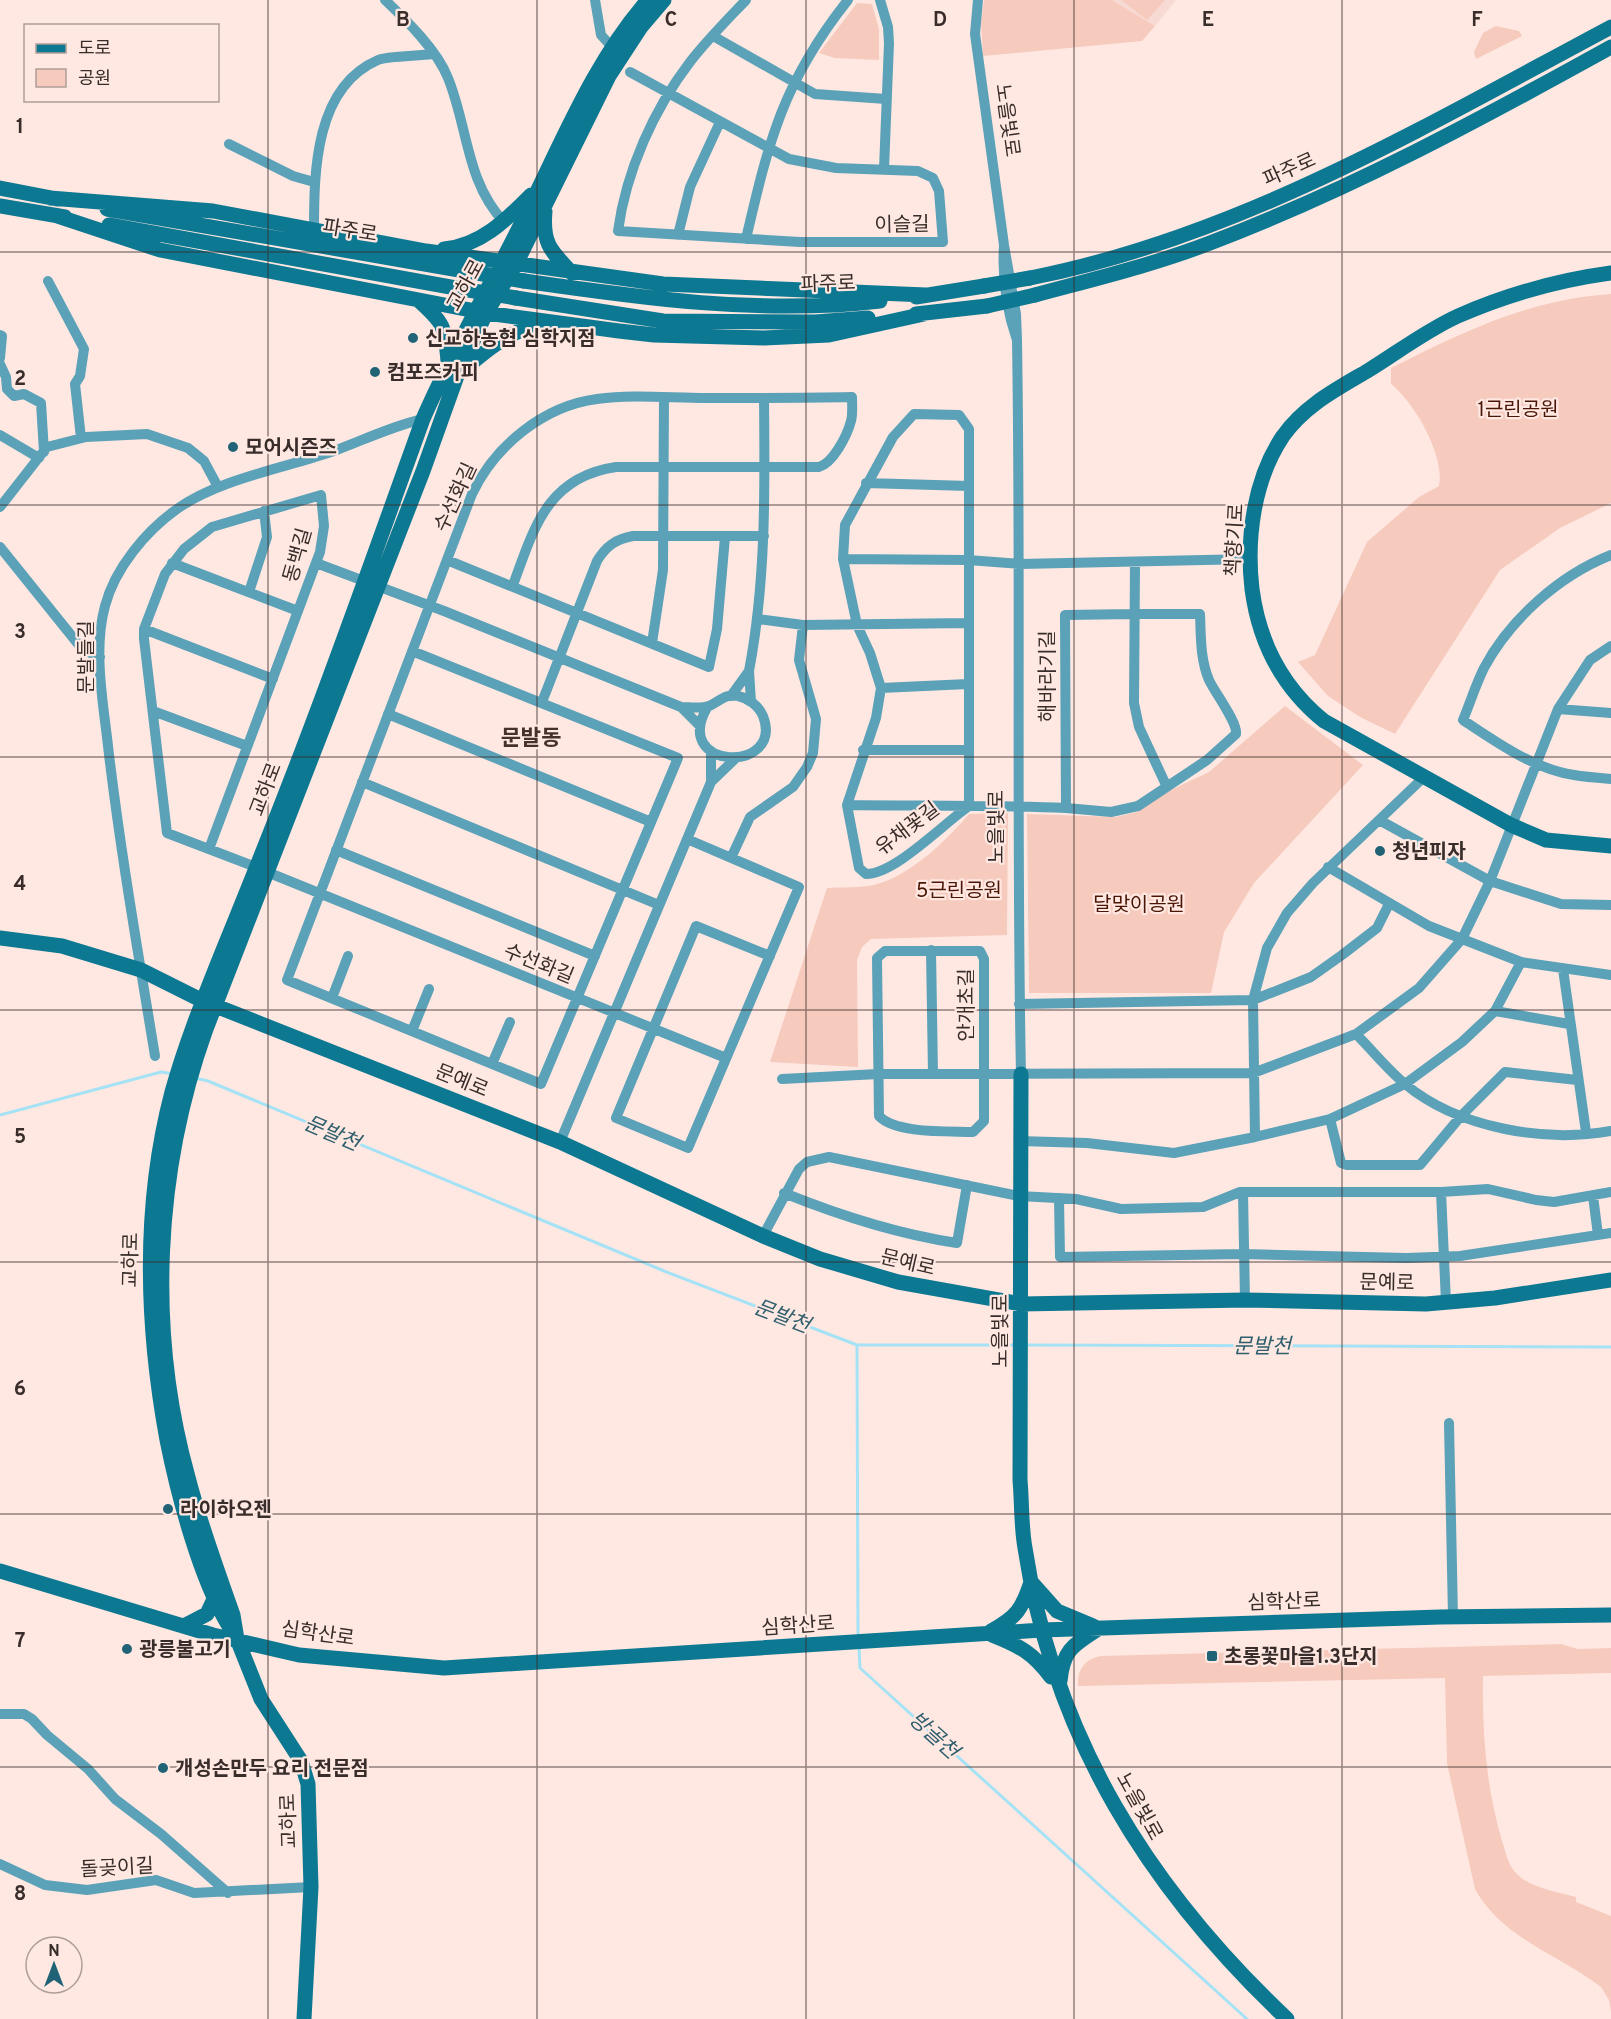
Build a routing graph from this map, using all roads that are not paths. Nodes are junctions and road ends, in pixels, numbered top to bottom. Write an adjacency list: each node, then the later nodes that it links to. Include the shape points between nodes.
1 (385, 0): 13 (street, via 418,33)
2 (596, 0): 11 (street, via 601,35)
3 (648, 0): 11 (street, 교하로)
4 (664, 0): 27 (street, 교하로, via 609,76)
5 (746, 0): 10 (street, 이슬길)
6 (848, 0): 15 (street, via 818,39)
7 (880, 0): 17 (street, via 889,43)
8 (978, 0): 75 (street, 노을빛로, via 975,34 1004,245 1002,270 1017,340)
9 (1611, 27): 38 (street, 파주로, bridge, via 1309,184 1197,231 1126,255 1030,278)
10 (713, 36): 15 (street); 16 (street, 이슬길)
11 (611, 46): 23 (street, 교하로)
12 (1611, 47): 41 (street, 파주로, bridge, via 1476,122 1301,206 1177,255 1035,295)
13 (432, 54): 22 (street, via 381,59 357,70 337,96 322,134); 29 (street, via 448,77 475,176 489,206)
14 (630, 72): 16 (street, 이슬길)
15 (792, 83): 17 (street, via 826,96); 20 (street)
16 (668, 94): 18 (street, 이슬길); 31 (street, 이슬길, via 637,160 618,231)
17 (886, 99): 21 (street)
18 (720, 122): 20 (street, 이슬길); 31 (street, via 690,187)
19 (229, 144): 22 (street, via 293,177)
20 (767, 148): 21 (street, 이슬길, via 789,159 818,166); 32 (street)
21 (884, 170): 32 (street, 이슬길, via 918,171 933,178 939,191 943,242)
22 (314, 182): 30 (street)
23 (540, 186): 29 (street); 34 (street, 교하로)
24 (0, 188): 25 (street, 파주로)
25 (50, 198): 30 (street, via 190,208); 38 (street, 파주로, bridge, via 168,221 655,300 816,306)
26 (0, 206): 28 (street, 파주로)
27 (545, 206): 34 (street, 교하로); 35 (street, via 549,248)
28 (57, 216): 39 (street, via 160,250 344,287); 41 (street, 파주로, bridge, via 663,321 815,322)
29 (504, 222): 33 (street, via 490,233 456,248)
30 (314, 230): 33 (street)
31 (678, 235): 32 (street, 이슬길)
32 (746, 239)
33 (426, 251): 34 (street)
34 (509, 263): 35 (street); 40 (street, 교하로)
35 (573, 273): 38 (street, via 684,285)
36 (1611, 273): 69 (street, 책향기로, via 1539,287 1458,316 1303,412 1284,435 1262,478)
37 (48, 282): 52 (street, via 84,349 75,384)
38 (926, 296)
39 (416, 297): 40 (street); 45 (street, via 440,319 446,335)
40 (480, 311): 42 (street); 45 (street, 교하로); 47 (street, 교하로)
41 (924, 314): 42 (street, via 829,335 764,338 654,335)
42 (545, 321): 47 (street, via 511,333)
43 (0, 335): 44 (street)
44 (0, 358)
45 (448, 363): 50 (street, 교하로)
46 (0, 364): 53 (street, via 6,389 14,396 24,394 41,403)
47 (457, 376): 76 (street, 교하로)
48 (664, 398): 49 (street, 수선화길); 54 (street); 70 (street, 수선화길, via 618,397 578,403 521,432 497,455 478,482)
49 (764, 398): 55 (street); 55 (street, 수선화길, via 852,397 851,421 826,465)
50 (423, 418): 58 (street, 문발들길); 76 (street, 교하로)
51 (0, 435): 53 (street)
52 (81, 438): 53 (street, via 48,447); 58 (street, via 147,434 188,448 204,461)
53 (41, 455): 59 (street)
54 (664, 467): 55 (street, 수선화길); 61 (street); 77 (street, 수선화길, via 602,469 563,488 538,518)
55 (764, 467): 62 (street)
56 (866, 483): 57 (street); 57 (street, 유채꽃길, via 893,437 914,414 959,415 969,429); 68 (street, 유채꽃길, via 845,525)
57 (969, 486): 71 (street, 유채꽃길)
58 (218, 487): 91 (street, 문발들길, via 176,509 128,559 105,605)
59 (0, 507)
60 (264, 511): 72 (street, 동백길, via 212,527); 73 (street, 동백길, via 321,495 324,526); 78 (street, 동백길, via 267,537)
61 (663, 536): 63 (street); 81 (street, via 622,538 608,546 597,561); 88 (street, via 661,590)
62 (764, 536): 63 (street); 83 (street)
63 (725, 537): 88 (street, 수선화길, via 710,666)
64 (0, 547): 67 (street)
65 (0, 552): 67 (street)
66 (1611, 555): 112 (street, via 1591,563 1529,606 1485,667 1463,720 1500,745)
67 (10, 558): 91 (street, via 83,650)
68 (843, 559): 71 (street); 86 (street, 유채꽃길)
69 (1250, 559): 74 (street); 113 (street, 책향기로, via 1264,642 1275,666 1303,704 1323,721)
70 (447, 560): 77 (street, 수선화길); 79 (street, 수선화길)
71 (968, 560): 75 (street); 84 (street, 유채꽃길)
72 (172, 563): 78 (street, 동백길); 87 (street, 동백길)
73 (316, 563): 76 (street); 80 (street, 동백길)
74 (1135, 563): 75 (street); 82 (street)
75 (1020, 564): 120 (street, 노을빛로)
76 (371, 584): 79 (street); 131 (street, 교하로)
77 (513, 585): 81 (street, 수선화길)
78 (249, 592): 80 (street, 동백길)
79 (430, 606): 90 (street, 수선화길); 92 (street)
80 (298, 611): 94 (street, 동백길)
81 (577, 612): 88 (street, 수선화길); 92 (street)
82 (1135, 614): 117 (street, via 1134,703 1139,727); 117 (street, 해바라기길, via 1200,614 1203,665 1223,708 1237,725 1236,734 1207,760); 121 (street, 해바라기길, via 1065,615)
83 (758, 620): 85 (street); 93 (street)
84 (967, 623): 86 (street); 95 (street, 유채꽃길)
85 (803, 625): 86 (street); 129 (street, via 798,660 816,719 813,753 793,787 750,817)
86 (857, 625): 96 (street, 유채꽃길)
87 (144, 629): 94 (street); 103 (street, 동백길)
88 (652, 643)
89 (1611, 646): 102 (street, via 1590,660)
90 (412, 651): 98 (street, 수선화길); 105 (street, 수선화길)
91 (100, 657): 146 (street, 문발들길, via 115,801)
92 (559, 658): 98 (street); 101 (street)
93 (748, 671): 97 (street); 99 (street)
94 (273, 679): 107 (street, 동백길)
95 (968, 684): 96 (street); 109 (street, 유채꽃길)
96 (881, 688): 108 (street, 유채꽃길, via 876,718)
97 (731, 696): 99 (street); 100 (street)
98 (542, 702): 123 (street, 수선화길, via 678,758)
99 (752, 702): 111 (street, via 763,716 763,737 751,754)
100 (708, 706): 101 (street); 106 (street)
101 (681, 707): 106 (street)
102 (1558, 709): 104 (street); 112 (street)
103 (153, 711): 107 (street); 127 (street, 동백길, via 167,833)
104 (1611, 713)
105 (388, 714): 115 (street, 수선화길); 123 (street)
106 (700, 726): 110 (street, via 701,736)
107 (247, 746): 127 (street, 동백길)
108 (863, 750): 109 (street); 118 (street, 유채꽃길)
109 (969, 750): 119 (street, 유채꽃길)
110 (711, 751): 111 (street, via 722,758); 116 (street)
111 (735, 759): 116 (street)
112 (1536, 762): 114 (street, via 1572,775); 124 (street)
113 (1424, 778): 122 (street); 124 (street, 책향기로)
114 (1611, 779)
115 (362, 782): 128 (street, 수선화길); 133 (street)
116 (711, 782): 125 (street)
117 (1166, 785): 121 (street, 해바라기길, via 1138,806 1111,812)
118 (847, 805): 119 (street, 유채꽃길); 119 (street, 유채꽃길, via 859,868 866,874 899,862)
119 (969, 806): 120 (street, 유채꽃길)
120 (1017, 806): 121 (street, 해바라기길); 153 (street, 노을빛로)
121 (1066, 808)
122 (1380, 820): 130 (street); 132 (street)
123 (651, 822): 133 (street, 수선화길)
124 (1511, 825): 126 (street, 책향기로, via 1546,840); 132 (street)
125 (687, 839): 129 (street); 136 (street)
126 (1611, 846)
127 (209, 849): 131 (street, 동백길)
128 (336, 850): 134 (street, 수선화길); 142 (street, 수선화길)
129 (731, 858): 143 (street, via 799,888)
130 (1328, 867): 135 (street); 151 (street, via 1287,913 1266,948)
131 (262, 870): 134 (street, 수선화길); 152 (street, 교하로)
132 (1490, 881): 137 (street, via 1561,903); 139 (street)
133 (623, 888): 136 (street); 142 (street, 수선화길)
134 (320, 893): 149 (street, 수선화길, via 287,980); 150 (street, 수선화길)
135 (1389, 904): 139 (street); 151 (street, via 1377,928 1335,961 1311,977)
136 (659, 905): 155 (street)
137 (1611, 905)
138 (0, 939): 146 (street, via 62,946)
139 (1462, 939): 144 (street); 160 (street, via 1419,988)
140 (931, 950): 165 (street, 안개초길, via 885,951 877,958); 166 (street, 안개초길); 167 (street, 안개초길, via 980,951 984,959)
141 (348, 956): 149 (street)
142 (595, 956): 150 (street, 수선화길)
143 (770, 956): 158 (street, via 696,926); 162 (street)
144 (1521, 962): 145 (street); 154 (street)
145 (1563, 969): 147 (street); 157 (street)
146 (141, 970): 152 (street); 161 (street, 문발들길)
147 (1611, 975)
148 (429, 989): 159 (street)
149 (332, 998): 159 (street, 수선화길)
150 (577, 998): 155 (street, 수선화길); 163 (street, 수선화길, via 541,1084)
151 (1253, 1000): 153 (street); 164 (street)
152 (209, 1003): 172 (street, 교하로); 179 (street, 문예로)
153 (1019, 1004): 168 (street, 노을빛로)
154 (1495, 1011): 157 (street); 171 (street, via 1462,1042)
155 (614, 1014): 158 (street, 수선화길); 179 (street)
156 (510, 1022): 163 (street)
157 (1569, 1024): 170 (street)
158 (651, 1028): 162 (street, 수선화길); 162 (street, via 616,1118 688,1148)
159 (412, 1031): 163 (street, 수선화길)
160 (1356, 1034): 164 (street); 171 (street)
161 (155, 1056)
162 (726, 1058)
163 (492, 1064)
164 (1253, 1073): 168 (street); 177 (street)
165 (878, 1074): 166 (street); 167 (street, 안개초길, via 879,1116 886,1123 926,1131 973,1132 984,1121); 169 (street)
166 (933, 1074): 167 (street)
167 (983, 1074): 168 (street)
168 (1021, 1074): 178 (street, 노을빛로)
169 (783, 1079)
170 (1577, 1080): 173 (street, via 1505,1072); 176 (street)
171 (1405, 1084): 173 (street, via 1444,1111); 174 (street)
172 (179, 1093): 200 (street, 교하로, via 159,1157 151,1241 155,1374 184,1511); 207 (street, 교하로, via 166,1198 163,1262 167,1372 187,1475 233,1615)
173 (1461, 1116): 174 (street, via 1420,1165 1341,1163); 176 (street, via 1495,1128 1544,1134)
174 (1330, 1119): 177 (street)
175 (1611, 1131): 176 (street)
176 (1586, 1132)
177 (1255, 1137): 178 (street, via 1174,1153 1087,1143)
178 (1019, 1141): 185 (street, 노을빛로)
179 (560, 1142): 190 (street, 문예로)
180 (967, 1185): 184 (street, via 829,1157 807,1162 798,1169); 184 (street, via 957,1244 865,1223); 185 (street)
181 (1243, 1192): 182 (street); 187 (street, via 1195,1208 1120,1209); 191 (street)
182 (1441, 1192): 186 (street, via 1497,1189 1545,1202); 192 (street)
183 (1611, 1192): 186 (street)
184 (784, 1193): 190 (street)
185 (1019, 1196): 187 (street); 196 (street, 노을빛로)
186 (1593, 1196): 189 (street)
187 (1059, 1198): 191 (street, via 1060,1257)
188 (1611, 1233): 189 (street)
189 (1598, 1235): 192 (street)
190 (763, 1236): 196 (street, 문예로, via 820,1259 898,1282)
191 (1244, 1254): 192 (street); 194 (street)
192 (1444, 1257): 195 (street)
193 (1611, 1280): 195 (street, 문예로)
194 (1245, 1300): 195 (street, 문예로); 196 (street, 문예로)
195 (1446, 1302)
196 (1021, 1304): 199 (street, 노을빛로, via 1020,1480)
197 (1449, 1423): 202 (street)
198 (0, 1571): 203 (street, 심학산로)
199 (1031, 1582): 204 (street, via 1058,1611); 205 (street, 노을빛로); 206 (street, via 1023,1606 1010,1620)
200 (215, 1597): 203 (street, via 207,1614); 207 (street, 교하로)
201 (1611, 1615): 202 (street, 심학산로)
202 (1453, 1617): 204 (street, 심학산로)
203 (184, 1626): 207 (street, 심학산로)
204 (1098, 1629): 205 (street, 심학산로); 208 (street, via 1068,1651 1062,1662)
205 (1042, 1630): 206 (street, 심학산로); 208 (street, 노을빛로)
206 (987, 1633): 207 (street, 심학산로, via 444,1668 299,1655); 208 (street, via 1036,1657)
207 (237, 1639): 211 (street, 교하로, via 261,1699 302,1761 310,1805)
208 (1059, 1687): 214 (street, 노을빛로, via 1084,1746 1150,1866 1207,1937)
209 (0, 1714): 212 (street, via 24,1714 32,1719 115,1799)
210 (0, 1864): 212 (street, 돌곶이길, via 45,1884 87,1890 156,1880 194,1893)
211 (311, 1887): 212 (street, 돌곶이길); 213 (street, 교하로)
212 (228, 1893)
213 (304, 2019)
214 (1287, 2019)

